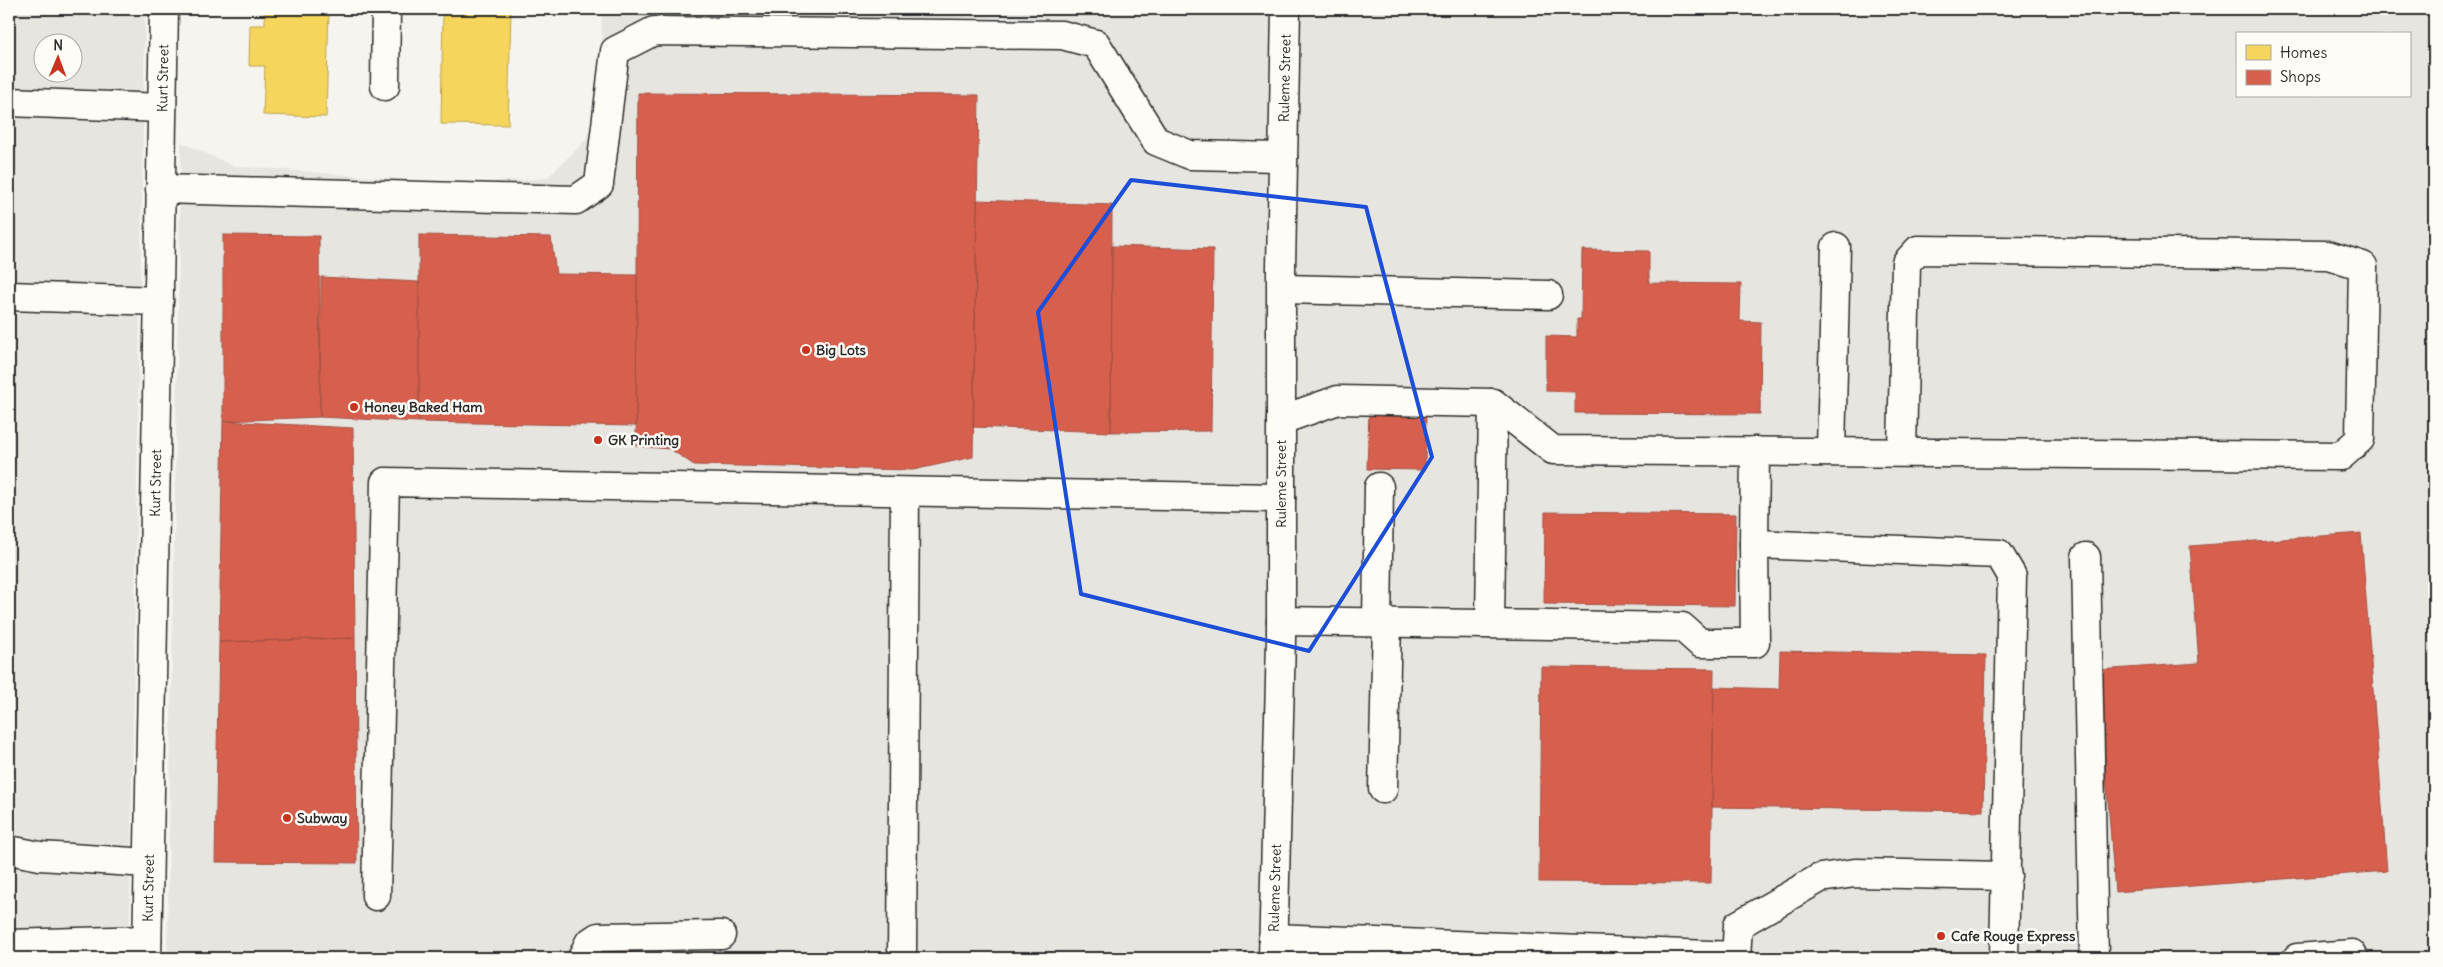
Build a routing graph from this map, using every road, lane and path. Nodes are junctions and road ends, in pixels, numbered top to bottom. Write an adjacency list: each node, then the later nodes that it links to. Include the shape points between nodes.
1 (164, 9): 6 (street, Kurt Street)
2 (386, 9): 4 (street)
3 (1286, 9): 7 (street, Ruleme Street)
4 (385, 86)
5 (9, 102): 6 (street)
6 (162, 108): 8 (street, Kurt Street)
7 (1283, 157): 8 (street, via 1190,155 1156,141 1096,44 1062,35 654,31 615,51 599,184 576,200); 10 (street, Ruleme Street)
8 (160, 189): 13 (street, Kurt Street)
9 (1836, 247): 17 (street)
10 (1282, 289): 11 (street); 15 (street, Ruleme Street)
11 (1548, 295)
12 (9, 296): 13 (street)
13 (159, 300): 29 (street, Kurt Street)
14 (1493, 402): 15 (street, via 1338,400); 16 (street, via 1553,450); 26 (street)
15 (1281, 420): 21 (street, Ruleme Street)
16 (1755, 451): 17 (street); 22 (street)
17 (1831, 452): 18 (street)
18 (1902, 452): 18 (street, via 2340,456 2360,439 2363,266 2328,255 1918,250 1906,263)
19 (1379, 487): 25 (street)
20 (906, 492): 21 (street); 31 (street, via 385,482); 38 (street)
21 (1281, 498): 24 (street, Ruleme Street)
22 (1754, 544): 26 (street, via 1755,643 1700,644 1682,627); 30 (street, via 1999,554 2012,576)
23 (2086, 557): 40 (street)
24 (1281, 621): 25 (street); 34 (street, Ruleme Street)
25 (1382, 623): 26 (street); 27 (street)
26 (1490, 624)
27 (1383, 789)
28 (9, 850): 29 (street, via 40,856)
29 (148, 863): 35 (street, Kurt Street)
30 (2007, 876): 36 (street, via 1854,873 1820,878 1738,924); 39 (street)
31 (376, 896)
32 (721, 935): 37 (street, via 603,936 589,943)
33 (9, 944): 35 (street)
34 (1273, 948): 36 (street)
35 (147, 949)
36 (1736, 957)
37 (582, 958)
38 (902, 958)
39 (2004, 958)
40 (2094, 958)
41 (2297, 958): 42 (street, via 2352,954)
42 (2354, 958)

